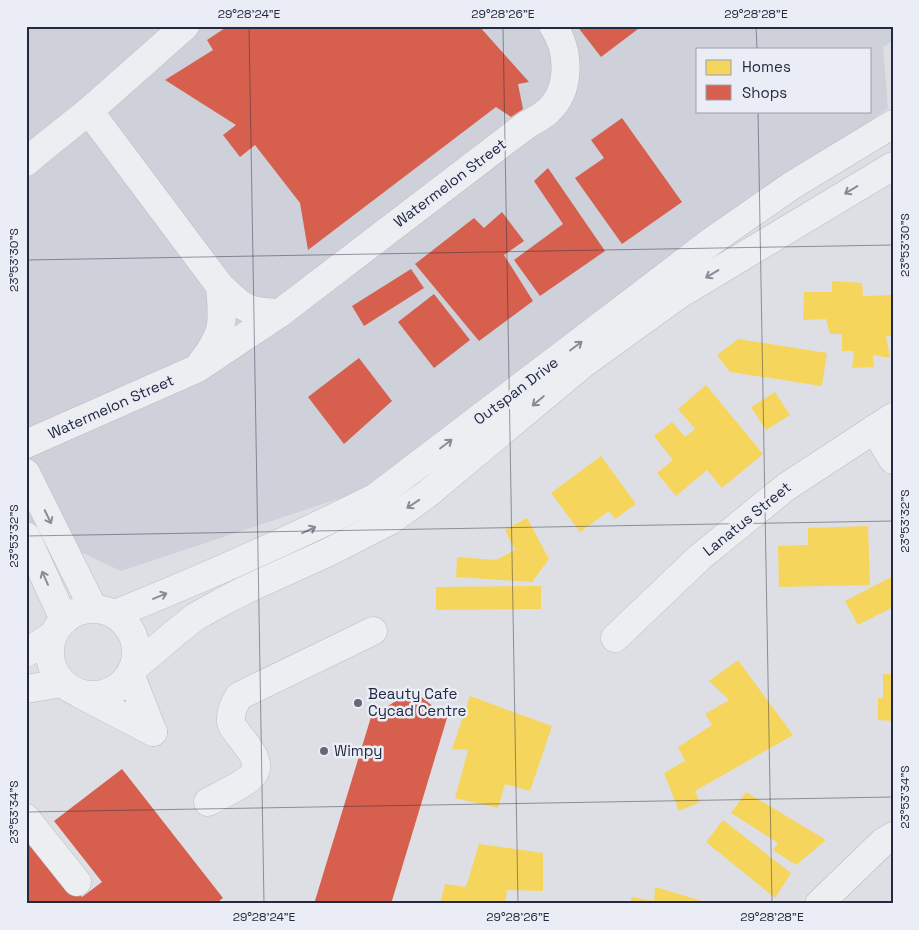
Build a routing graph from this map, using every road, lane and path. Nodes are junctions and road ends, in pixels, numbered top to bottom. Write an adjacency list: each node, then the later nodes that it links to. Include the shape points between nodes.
1 (185, 26): 3 (street)
2 (553, 26): 8 (street, Watermelon Street, via 566,58 565,80 548,111)
3 (89, 111): 5 (street); 7 (street)
4 (893, 124): 15 (street, Outspan Drive, one-way to 4, via 224,570 376,497 712,241 790,186)
5 (26, 162)
6 (893, 166): 20 (street, Outspan Drive, one-way to 20, via 680,294 583,364 426,495 391,520 195,617)
7 (220, 286): 8 (street, via 241,306 256,312); 9 (street, Watermelon Street, via 223,320 215,345)
8 (280, 313): 9 (street, Watermelon Street)
9 (196, 369): 11 (street, Watermelon Street)
10 (884, 423): 12 (street); 18 (street, Lanatus Street, via 786,487 700,557)
11 (26, 444)
12 (893, 460)
13 (26, 473): 15 (street, one-way to 15)
14 (26, 536): 16 (street, one-way to 14)
15 (104, 611): 16 (street, via 78,611); 20 (street, via 132,630 137,648)
16 (58, 627): 19 (street); 21 (street, via 49,655 54,671)
17 (373, 630): 23 (street, via 239,696 231,722 251,750 255,770 250,778)
18 (615, 638)
19 (26, 654)
20 (133, 671): 21 (street, via 114,691 102,695); 21 (street, via 153,732)
21 (71, 688): 22 (street)
22 (26, 689)
23 (208, 802)
24 (26, 818): 26 (street)
25 (893, 836): 27 (street)
26 (77, 882)
27 (819, 904)

